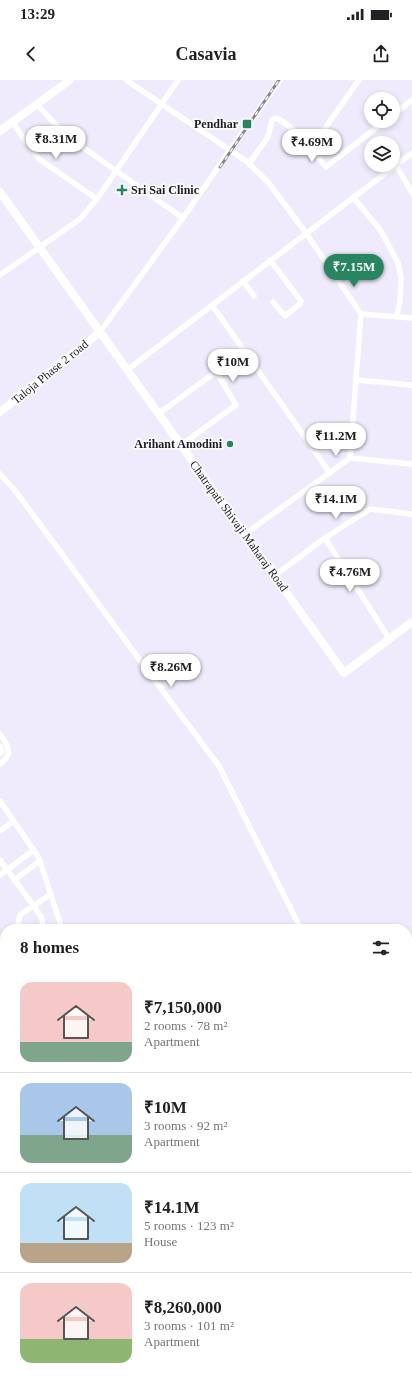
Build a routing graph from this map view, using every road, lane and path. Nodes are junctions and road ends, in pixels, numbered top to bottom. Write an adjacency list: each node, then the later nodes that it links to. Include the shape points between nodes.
1 (70, 80): 7 (street)
2 (126, 80): 8 (street)
3 (178, 80): 8 (street)
4 (280, 80): 14 (street)
5 (359, 80): 13 (street)
6 (412, 100): 9 (street)
7 (37, 104): 10 (street); 18 (street, via 64,134)
8 (161, 104): 14 (street); 18 (street)
9 (400, 109)
10 (12, 122): 12 (street); 24 (street, via 39,159)
11 (376, 128): 13 (street, via 326,167)
12 (0, 130)
13 (311, 148): 17 (street, via 285,122 275,118 272,120 268,137)
14 (230, 150): 17 (street); 25 (street)
15 (412, 152): 16 (street)
16 (400, 162)
17 (249, 164): 26 (street, via 268,182)
18 (117, 170): 24 (street); 25 (street)
19 (387, 172): 23 (street)
20 (400, 172): 22 (street)
21 (0, 192): 27 (street, Chatrapati Shivaji Maharaj Road)
22 (412, 193)
23 (353, 197): 26 (street); 35 (street, via 381,231 398,263 401,278)
24 (97, 200): 27 (street, via 80,219)
25 (183, 218): 37 (street)
26 (306, 233): 28 (street); 34 (street)
27 (40, 248): 29 (street); 37 (street, Chatrapati Shivaji Maharaj Road)
28 (270, 260): 30 (street); 32 (street, via 301,301 285,316)
29 (0, 276)
30 (242, 281): 31 (street); 33 (street)
31 (254, 296)
32 (273, 302)
33 (212, 305): 38 (street); 45 (street)
34 (361, 314): 35 (street); 39 (street)
35 (397, 316): 36 (street)
36 (412, 318)
37 (100, 332): 38 (street, Chatrapati Shivaji Maharaj Road); 41 (street, Taloja Phase 2 road)
38 (127, 370): 42 (street, Chatrapati Shivaji Maharaj Road)
39 (356, 380): 40 (street); 43 (street)
40 (412, 385)
41 (0, 412)
42 (158, 414): 44 (street, Chatrapati Shivaji Maharaj Road); 44 (street, via 213,374 218,376 236,405)
43 (352, 440): 45 (street, via 335,448); 46 (street)
44 (180, 445): 51 (street, Chatrapati Shivaji Maharaj Road)
45 (313, 449): 48 (street)
46 (350, 458): 47 (street); 48 (street)
47 (412, 464)
48 (330, 473): 51 (street)
49 (0, 474): 74 (street, via 219,766)
50 (412, 514): 52 (street, via 370,509)
51 (245, 534): 53 (street, Chatrapati Shivaji Maharaj Road)
52 (325, 538): 53 (street); 55 (street)
53 (274, 576): 55 (street, Chatrapati Shivaji Maharaj Road, via 344,673)
54 (412, 622): 55 (street, Chatrapati Shivaji Maharaj Road)
55 (390, 640)
56 (0, 734): 58 (street)
57 (0, 750): 58 (street)
58 (9, 751): 59 (street, via 5,761)
59 (0, 764)
60 (0, 801): 61 (street)
61 (14, 821): 62 (street); 63 (street)
62 (0, 831)
63 (34, 850): 65 (street); 66 (street)
64 (0, 860): 66 (street)
65 (40, 861): 68 (street); 69 (street)
66 (7, 870): 67 (street); 68 (street)
67 (0, 875)
68 (14, 880): 70 (street)
69 (51, 894): 70 (street); 73 (street)
70 (34, 905): 71 (street, via 20,915); 72 (street)
71 (18, 924)
72 (43, 924)
73 (60, 924)
74 (298, 924)

